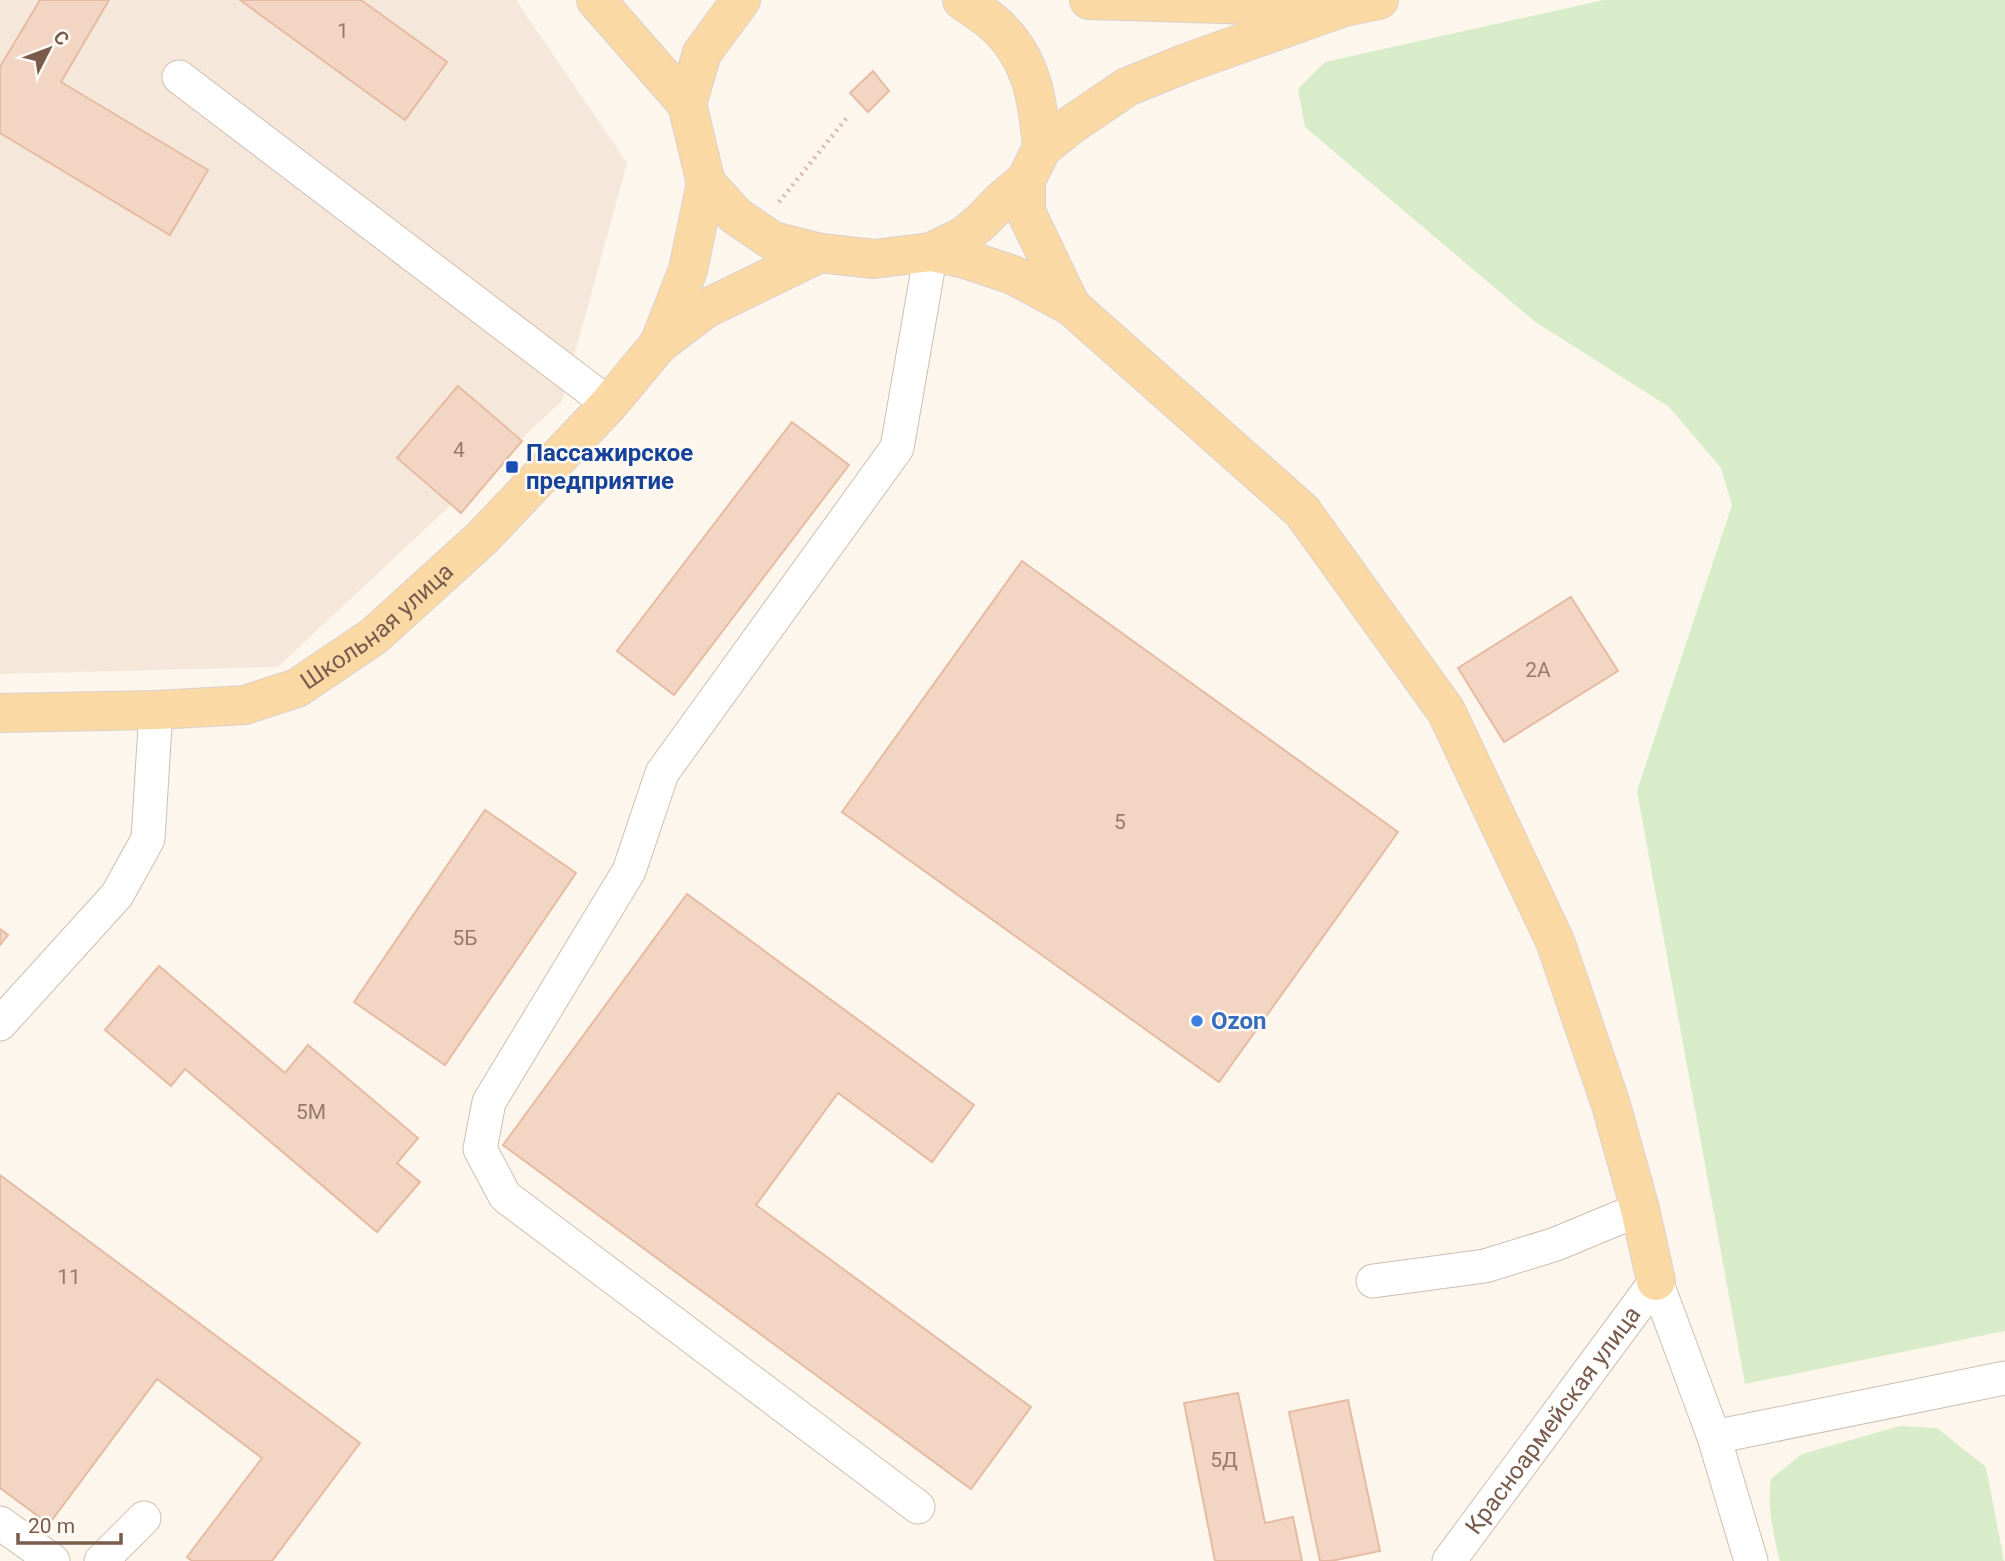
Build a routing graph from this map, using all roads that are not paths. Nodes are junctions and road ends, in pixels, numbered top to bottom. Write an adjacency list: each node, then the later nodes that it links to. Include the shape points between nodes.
1 (596, 0): 7 (main road)
2 (741, 0): 7 (main road, via 702,53)
3 (962, 0): 8 (main road, via 998,27 1025,62 1038,106)
4 (1089, 0): 5 (main road)
5 (1362, 4): 8 (main road, via 1127,87 1071,125)
6 (179, 77): 14 (street)
7 (687, 104): 9 (main road)
8 (1034, 164): 10 (main road, via 964,236); 12 (main road, via 1026,212)
9 (706, 183): 11 (main road, via 736,216 773,241); 13 (main road, via 688,270)
10 (931, 252): 11 (main road, via 874,259); 12 (main road, via 1013,275); 23 (street, via 897,447 662,772 629,871 489,1102 480,1149 505,1196)
11 (820, 253): 13 (main road, via 705,309)
12 (1071, 306): 18 (main road, via 1302,511 1446,711 1555,941 1611,1105)
13 (659, 344): 14 (main road, Школьная улица)
14 (609, 404): 15 (main road, Школьная улица, via 482,538 384,627 297,688 245,705)
15 (156, 710): 16 (main road, Школьная улица); 17 (street, via 148,839 117,895)
16 (0, 713)
17 (0, 1024)
18 (1640, 1209): 19 (street, via 1556,1244 1485,1266); 20 (main road)
19 (1373, 1281)
20 (1656, 1281): 22 (street); 28 (street, Красноармейская улица)
21 (2005, 1378): 22 (street)
22 (1714, 1437): 29 (street)
23 (918, 1507)
24 (144, 1518): 27 (street)
25 (0, 1523): 26 (street)
26 (53, 1561)
27 (101, 1561)
28 (1449, 1561)
29 (1751, 1561)

